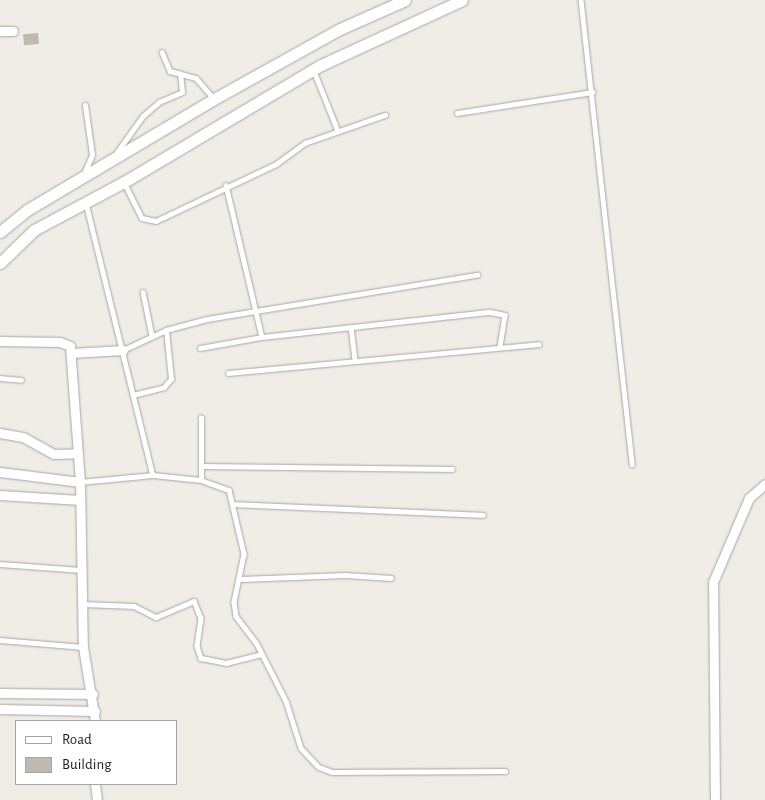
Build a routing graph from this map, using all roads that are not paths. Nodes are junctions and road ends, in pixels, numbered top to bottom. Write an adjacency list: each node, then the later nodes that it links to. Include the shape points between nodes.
1 (405, 0): 10 (street, via 340,29)
2 (462, 0): 7 (street)
3 (581, 0): 9 (lane)
4 (0, 31): 5 (street)
5 (13, 31)
6 (162, 52): 8 (lane, via 168,70)
7 (313, 70): 14 (lane); 17 (street)
8 (180, 74): 10 (lane, via 196,78); 15 (lane, via 182,92 159,102 143,116)
9 (592, 92): 12 (lane); 43 (lane)
10 (214, 99): 15 (street)
11 (86, 105): 16 (lane, via 92,155)
12 (457, 113)
13 (385, 115): 14 (lane)
14 (338, 131): 18 (lane, via 305,143 276,164)
15 (112, 160): 16 (street)
16 (81, 178): 20 (street, via 28,210)
17 (124, 182): 18 (lane, via 142,218 156,221); 19 (street)
18 (226, 185): 24 (lane)
19 (86, 202): 21 (street, via 34,230); 33 (lane)
20 (0, 232)
21 (0, 263)
22 (477, 275): 24 (lane)
23 (143, 292): 27 (lane)
24 (256, 309): 26 (lane); 28 (lane)
25 (351, 327): 28 (lane); 31 (lane, via 500,312 506,319); 35 (lane)
26 (166, 330): 27 (lane); 39 (lane, via 171,380 164,387)
27 (152, 336): 33 (lane)
28 (262, 337): 32 (lane)
29 (0, 341): 34 (street, via 64,342)
30 (539, 344): 31 (lane)
31 (500, 347): 35 (lane)
32 (200, 348)
33 (123, 350): 34 (street); 39 (lane)
34 (71, 353): 42 (street)
35 (355, 360): 36 (lane)
36 (228, 372)
37 (0, 378): 38 (lane)
38 (21, 380)
39 (133, 396): 47 (lane)
40 (202, 418): 44 (lane)
41 (0, 433): 42 (street, via 23,437 54,454)
42 (77, 453): 49 (street)
43 (632, 464)
44 (204, 466): 45 (lane); 48 (lane)
45 (452, 469)
46 (0, 472): 49 (street)
47 (153, 475): 48 (lane); 49 (lane)
48 (201, 480): 53 (lane, via 224,486)
49 (80, 482): 52 (street)
50 (765, 484): 71 (street, via 749,498 713,582)
51 (0, 495): 52 (street)
52 (80, 500): 56 (street)
53 (234, 504): 54 (lane); 58 (lane, via 244,554)
54 (483, 515)
55 (0, 564): 56 (lane)
56 (82, 570): 59 (street)
57 (392, 578): 58 (lane, via 345,575)
58 (242, 579): 62 (lane, via 234,602 236,616)
59 (80, 604): 61 (street); 62 (lane, via 129,605 156,617 194,601 201,618 197,646 201,658 226,663)
60 (0, 640): 61 (lane)
61 (83, 647): 64 (street)
62 (261, 654): 68 (lane, via 286,701 301,748 326,771)
63 (0, 693): 64 (street)
64 (93, 694): 66 (street)
65 (0, 709): 66 (street)
66 (95, 711): 67 (street)
67 (95, 720)
68 (505, 771)
69 (95, 785): 70 (street)
70 (97, 800)
71 (715, 800)

